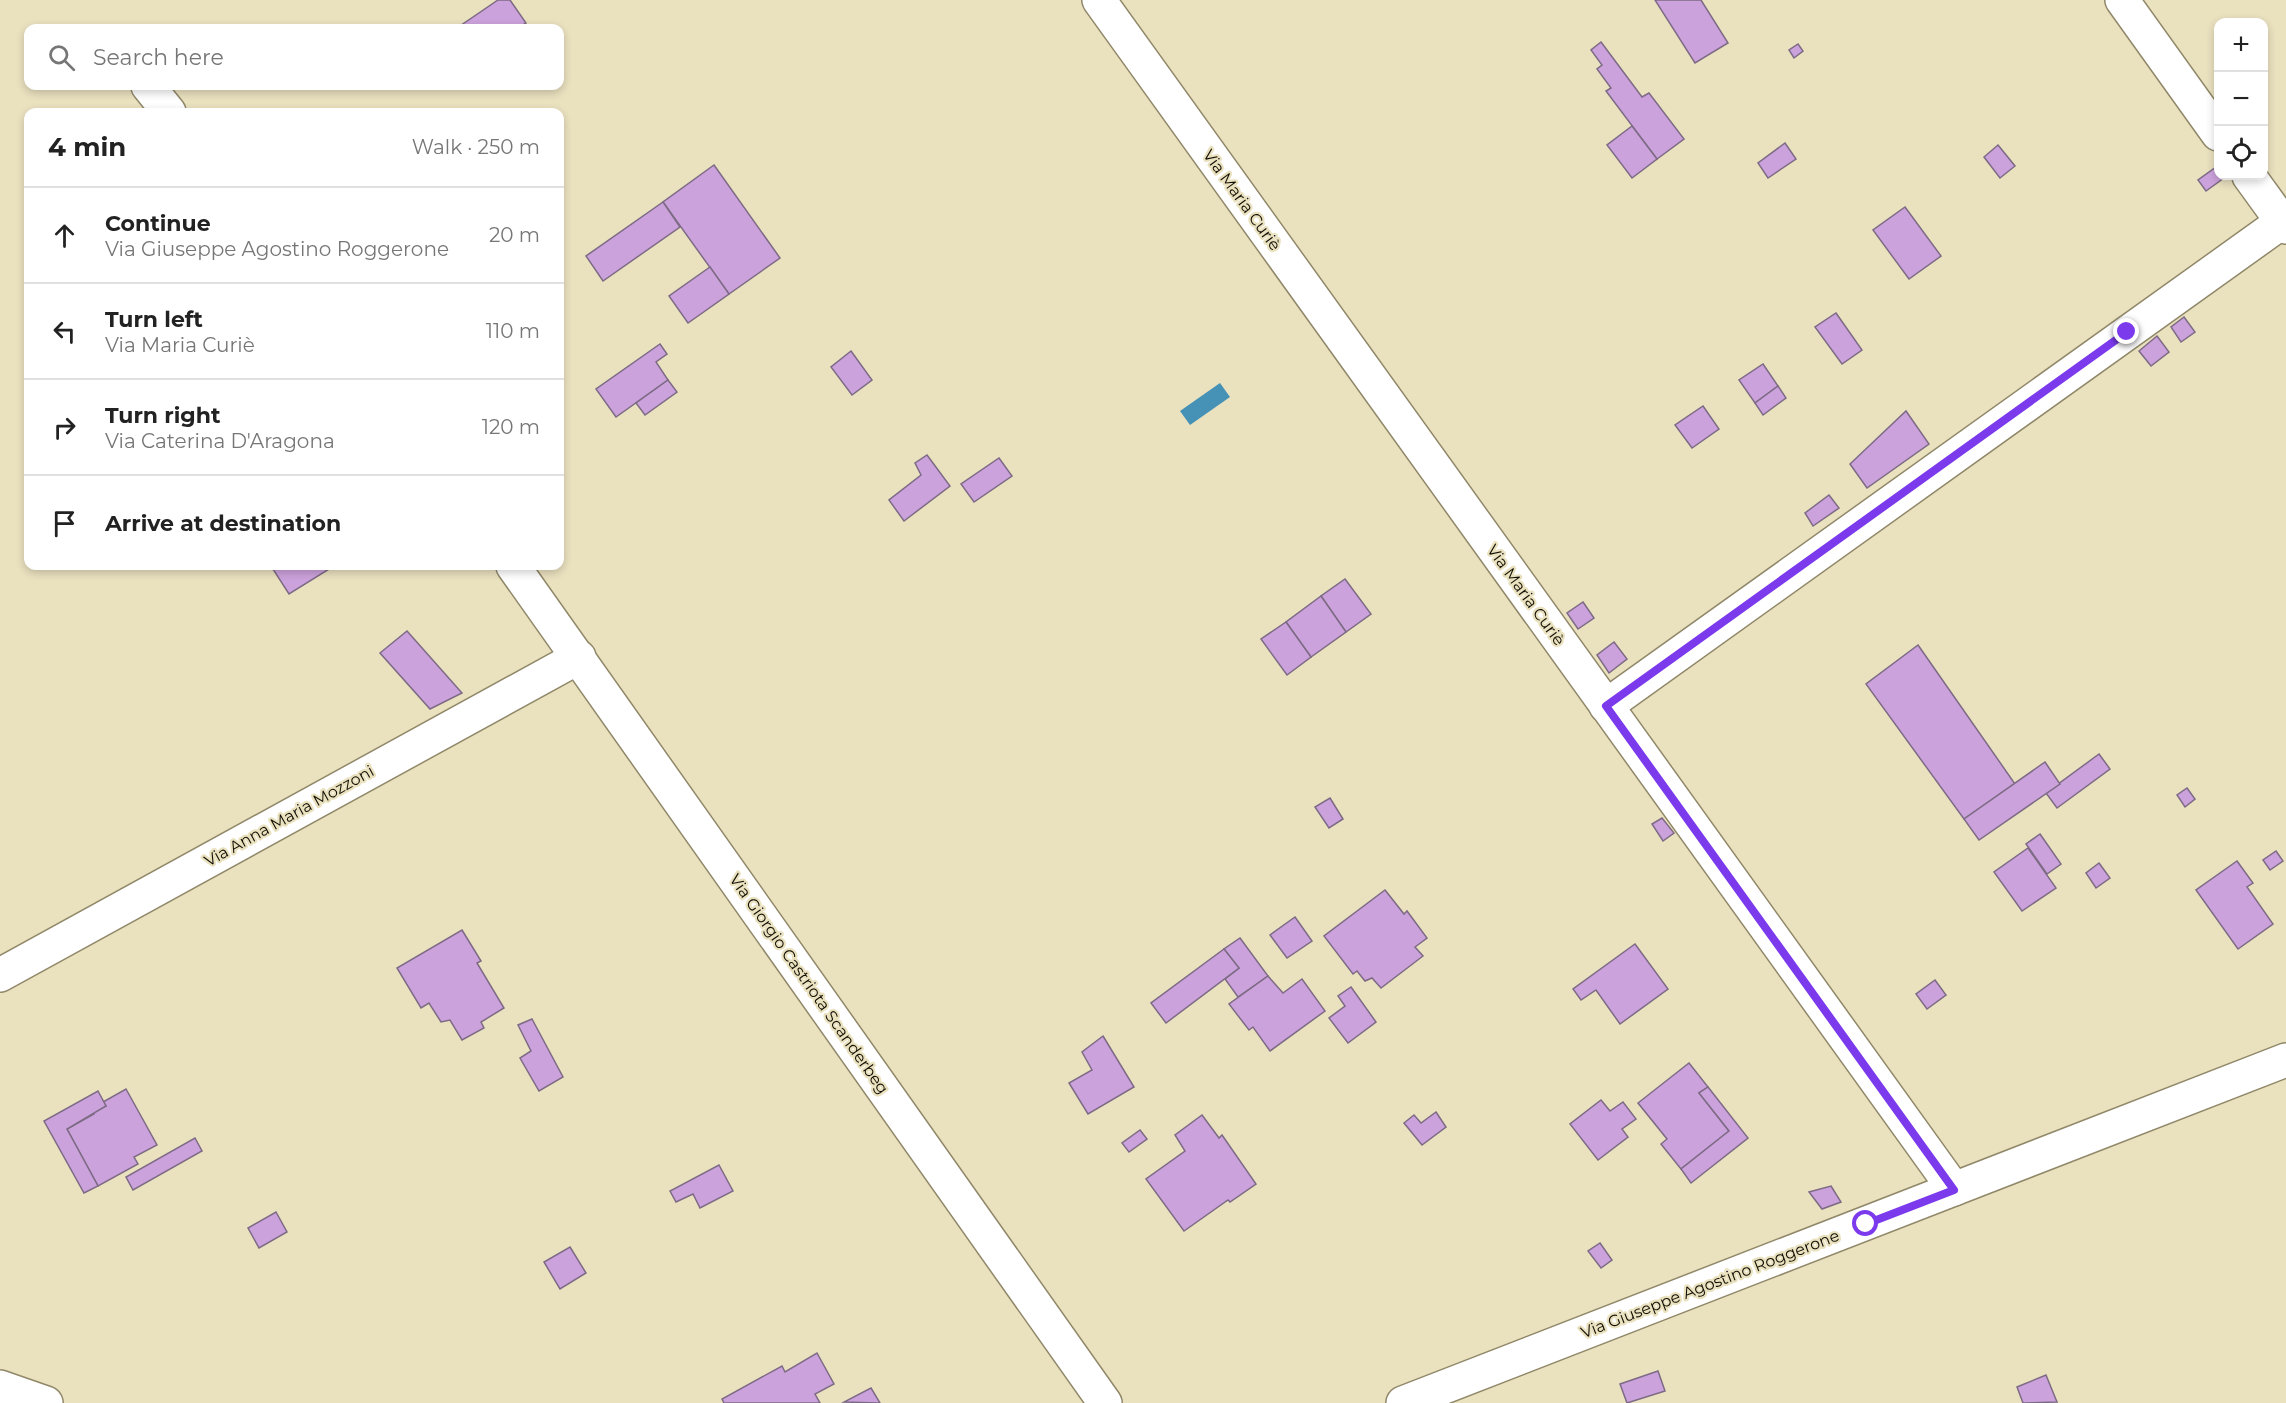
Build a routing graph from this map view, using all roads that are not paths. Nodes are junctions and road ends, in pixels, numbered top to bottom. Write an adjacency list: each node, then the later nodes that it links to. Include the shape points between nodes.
1 (1098, 0): 10 (street, Via Maria Curiè)
2 (2122, 0): 5 (street)
3 (151, 90): 4 (street)
4 (166, 108)
5 (2214, 128)
6 (2251, 180): 7 (street)
7 (2284, 224): 10 (street)
8 (516, 570): 9 (street, Via Giorgio Castriota Scanderbeg)
9 (579, 657): 11 (street, Via Anna Maria Mozzoni); 16 (street, Via Giorgio Castriota Scanderbeg)
10 (1606, 706): 13 (street, Via Maria Curiè)
11 (0, 975)
12 (2286, 1060): 13 (street, Via Giuseppe Agostino Roggerone)
13 (1954, 1190): 17 (street, Via Giuseppe Agostino Roggerone)
14 (0, 1387): 15 (street)
15 (46, 1403)
16 (1105, 1403)
17 (1403, 1403)

